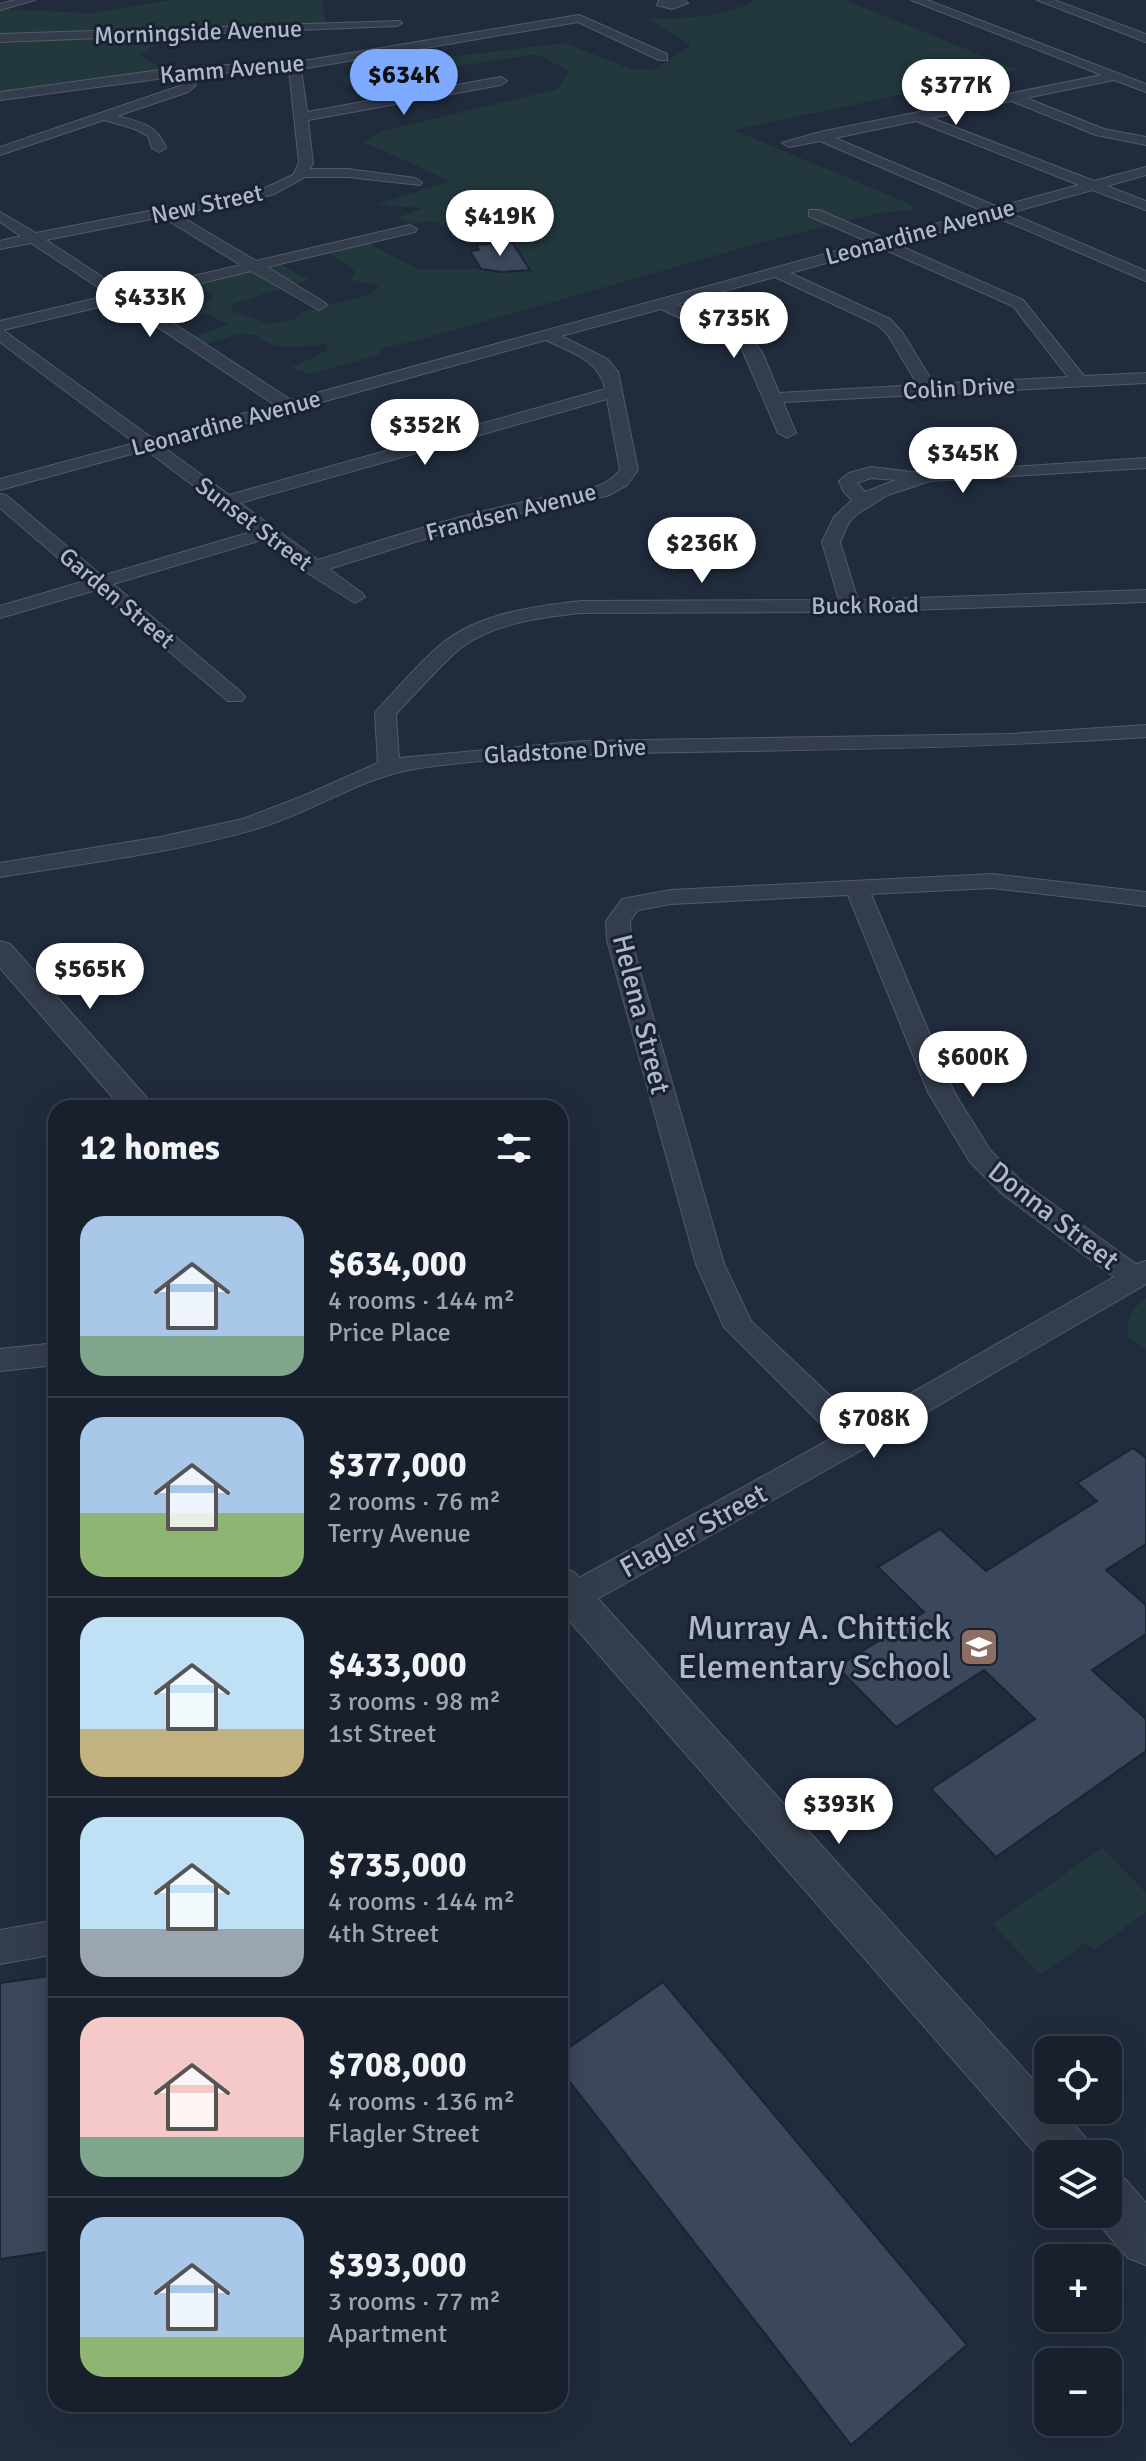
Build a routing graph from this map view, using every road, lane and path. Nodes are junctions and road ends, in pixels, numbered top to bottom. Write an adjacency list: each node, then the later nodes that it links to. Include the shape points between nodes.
1 (29, 0): 4 (street)
2 (917, 0): 11 (street)
3 (1043, 0): 6 (street)
4 (0, 7)
5 (0, 38): 7 (street, Morningside Avenue, via 394,19)
6 (1146, 38)
7 (432, 43): 8 (street, Kamm Avenue, via 581,12); 9 (street, Kamm Avenue)
8 (663, 57)
9 (295, 66): 10 (street, Kamm Avenue); 17 (street)
10 (195, 71): 14 (street, Kamm Avenue); 16 (street, via 184,89)
11 (1116, 76): 13 (street); 15 (street)
12 (501, 81): 17 (street)
13 (1146, 88)
14 (0, 96)
15 (1012, 97): 18 (street); 20 (street, via 1101,132)
16 (104, 116): 22 (street, via 154,134); 23 (street)
17 (301, 117): 25 (street)
18 (917, 117): 19 (street); 27 (street)
19 (820, 136): 21 (street); 29 (street)
20 (1146, 141)
21 (789, 143)
22 (159, 148)
23 (0, 151)
24 (1146, 171): 27 (street, Leonardine Avenue)
25 (303, 173): 26 (street); 30 (street, New Street, via 267,192)
26 (415, 182)
27 (1092, 186): 28 (street); 29 (street, Leonardine Avenue)
28 (1146, 206)
29 (994, 212): 35 (street, Leonardine Avenue); 39 (street)
30 (165, 213): 34 (street, New Street); 37 (street)
31 (814, 213): 35 (street)
32 (0, 216): 34 (street)
33 (410, 229): 37 (street)
34 (34, 239): 36 (street, New Street); 40 (street)
35 (881, 243): 38 (street, Leonardine Avenue); 47 (street, via 1018,303)
36 (0, 245)
37 (253, 266): 40 (street); 42 (street)
38 (776, 272): 41 (street, Leonardine Avenue); 48 (street, via 884,322)
39 (1146, 276)
40 (122, 297): 43 (street); 51 (street)
41 (662, 303): 45 (street, Leonardine Avenue); 50 (street, via 747,344)
42 (319, 305)
43 (0, 326)
44 (0, 334): 53 (street, Sunset Street)
45 (547, 335): 49 (street, Frandsen Avenue, via 601,362 610,372); 51 (street, Leonardine Avenue)
46 (1146, 378): 47 (street, Colin Drive)
47 (1079, 381): 48 (street, Colin Drive)
48 (929, 389): 50 (street, Colin Drive)
49 (614, 392): 59 (street); 61 (street, Frandsen Avenue, via 629,470 621,481 601,492 481,515)
50 (771, 398): 52 (street)
51 (288, 406): 53 (street, Leonardine Avenue)
52 (787, 433)
53 (148, 444): 56 (street, Leonardine Avenue); 59 (street, Sunset Street)
54 (1146, 463): 55 (street)
55 (922, 478): 58 (street); 58 (street, via 854,476 848,481 850,488)
56 (0, 485)
57 (0, 499): 62 (street, Garden Street)
58 (864, 501): 65 (street, via 841,519 831,542)
59 (225, 502): 60 (street, Sunset Street)
60 (266, 533): 61 (street, Sunset Street); 62 (street)
61 (313, 568): 64 (street, Sunset Street)
62 (99, 583): 66 (street); 67 (street, Garden Street)
63 (1146, 596): 65 (street, Buck Road)
64 (355, 597)
65 (850, 606): 69 (street, Buck Road, via 581,607 485,627 452,645 385,713)
66 (0, 612)
67 (235, 697)
68 (1146, 731): 69 (street, Gladstone Drive, via 1009,740 584,747)
69 (389, 767): 70 (street, Gladstone Drive, via 250,824)
70 (0, 870)
71 (857, 888): 72 (street, Helena Street, via 992,881); 75 (street, Donna Street, via 941,1092 980,1156 1011,1187); 78 (street, Helena Street, via 671,897 630,904 618,921 710,1264 739,1327)
72 (1146, 899)
73 (2, 956): 74 (street)
74 (133, 1100)
75 (1140, 1274): 78 (street, Flagler Street)
76 (48, 1355): 77 (street)
77 (0, 1360)
78 (856, 1439): 79 (street, Flagler Street)
79 (568, 1589)
80 (568, 1592): 83 (street)
81 (48, 1938): 82 (street)
82 (0, 1947)
83 (1056, 2140)
84 (1122, 2213): 85 (street)
85 (1146, 2240)

